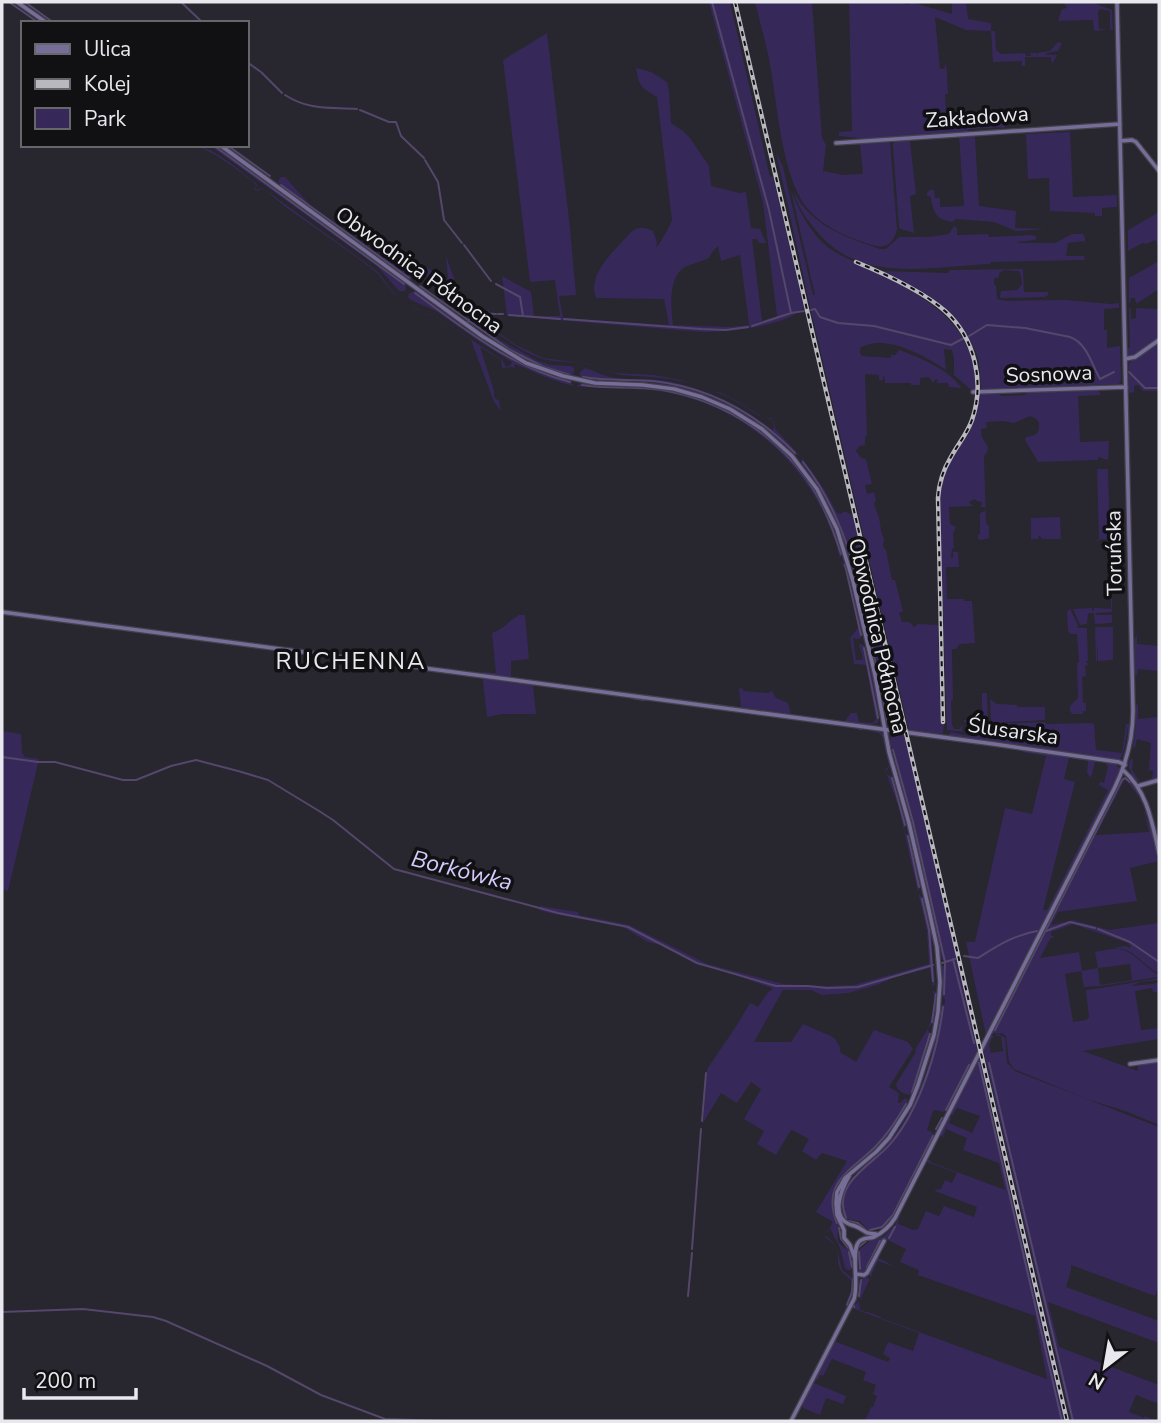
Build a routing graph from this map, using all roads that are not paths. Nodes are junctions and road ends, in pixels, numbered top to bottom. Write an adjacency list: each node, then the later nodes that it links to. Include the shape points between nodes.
1 (17, 2): 3 (street)
2 (1117, 2): 4 (street, Toruńska)
3 (44, 21)
4 (1120, 124): 5 (street, Toruńska); 6 (street, Zakładowa)
5 (1120, 141): 8 (street, via 1136,142); 10 (street, Toruńska)
6 (836, 143)
7 (223, 147): 14 (street, Obwodnica Północna, via 517,358 570,378 663,387 702,397 740,414 775,439 808,476 836,528 856,594)
8 (1159, 172)
9 (1159, 340): 10 (street)
10 (1125, 359): 11 (street, Toruńska)
11 (1126, 387): 12 (street, Sosnowa); 15 (street, Toruńska, via 1133,725)
12 (973, 392)
13 (2, 612): 14 (street, Ślusarska)
14 (885, 729): 15 (street, Ślusarska, via 1106,760); 21 (street, Obwodnica Północna, via 935,939 940,995 934,1035 910,1105 889,1138)
15 (1124, 767): 17 (street); 25 (street, Toruńska, via 895,1219)
16 (1159, 780): 17 (street)
17 (1137, 786): 18 (street, via 1147,805)
18 (1159, 853)
19 (1159, 1060): 20 (street)
20 (1130, 1064)
21 (850, 1174): 22 (street, via 839,1203 843,1219); 24 (street, Obwodnica Północna, via 836,1200)
22 (852, 1225): 23 (street); 24 (street)
23 (861, 1230): 25 (street); 27 (street)
24 (844, 1233): 28 (street)
25 (878, 1234): 27 (street)
26 (884, 1241): 30 (street, via 867,1273)
27 (859, 1242): 28 (street); 29 (street)
28 (848, 1243): 29 (street)
29 (855, 1259): 30 (street)
30 (856, 1274): 31 (street, via 854,1299)
31 (791, 1421)

